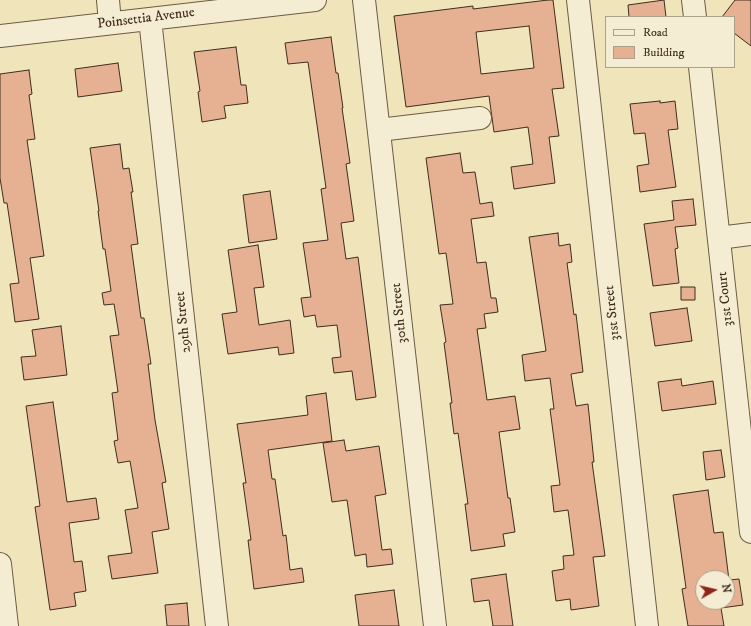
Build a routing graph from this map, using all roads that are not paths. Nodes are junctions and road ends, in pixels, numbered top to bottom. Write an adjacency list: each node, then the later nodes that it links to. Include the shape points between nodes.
1 (108, 0): 8 (street)
2 (315, 0): 7 (street, Poinsettia Avenue)
3 (364, 0): 12 (street, 30th Street)
4 (578, 0): 21 (street, 31st Street)
5 (693, 0): 6 (street)
6 (695, 16)
7 (150, 19): 8 (street, Poinsettia Avenue); 19 (street, 29th Street)
8 (110, 23): 9 (street, Poinsettia Avenue)
9 (0, 36)
10 (700, 68): 14 (street, 31st Court)
11 (480, 118): 12 (street)
12 (379, 130): 20 (street, 30th Street)
13 (751, 234): 14 (street)
14 (719, 238): 15 (street, 31st Court)
15 (748, 467): 16 (street, 31st Court)
16 (751, 532)
17 (0, 564): 18 (street)
18 (7, 626)
19 (217, 626)
20 (435, 626)
21 (647, 626)

